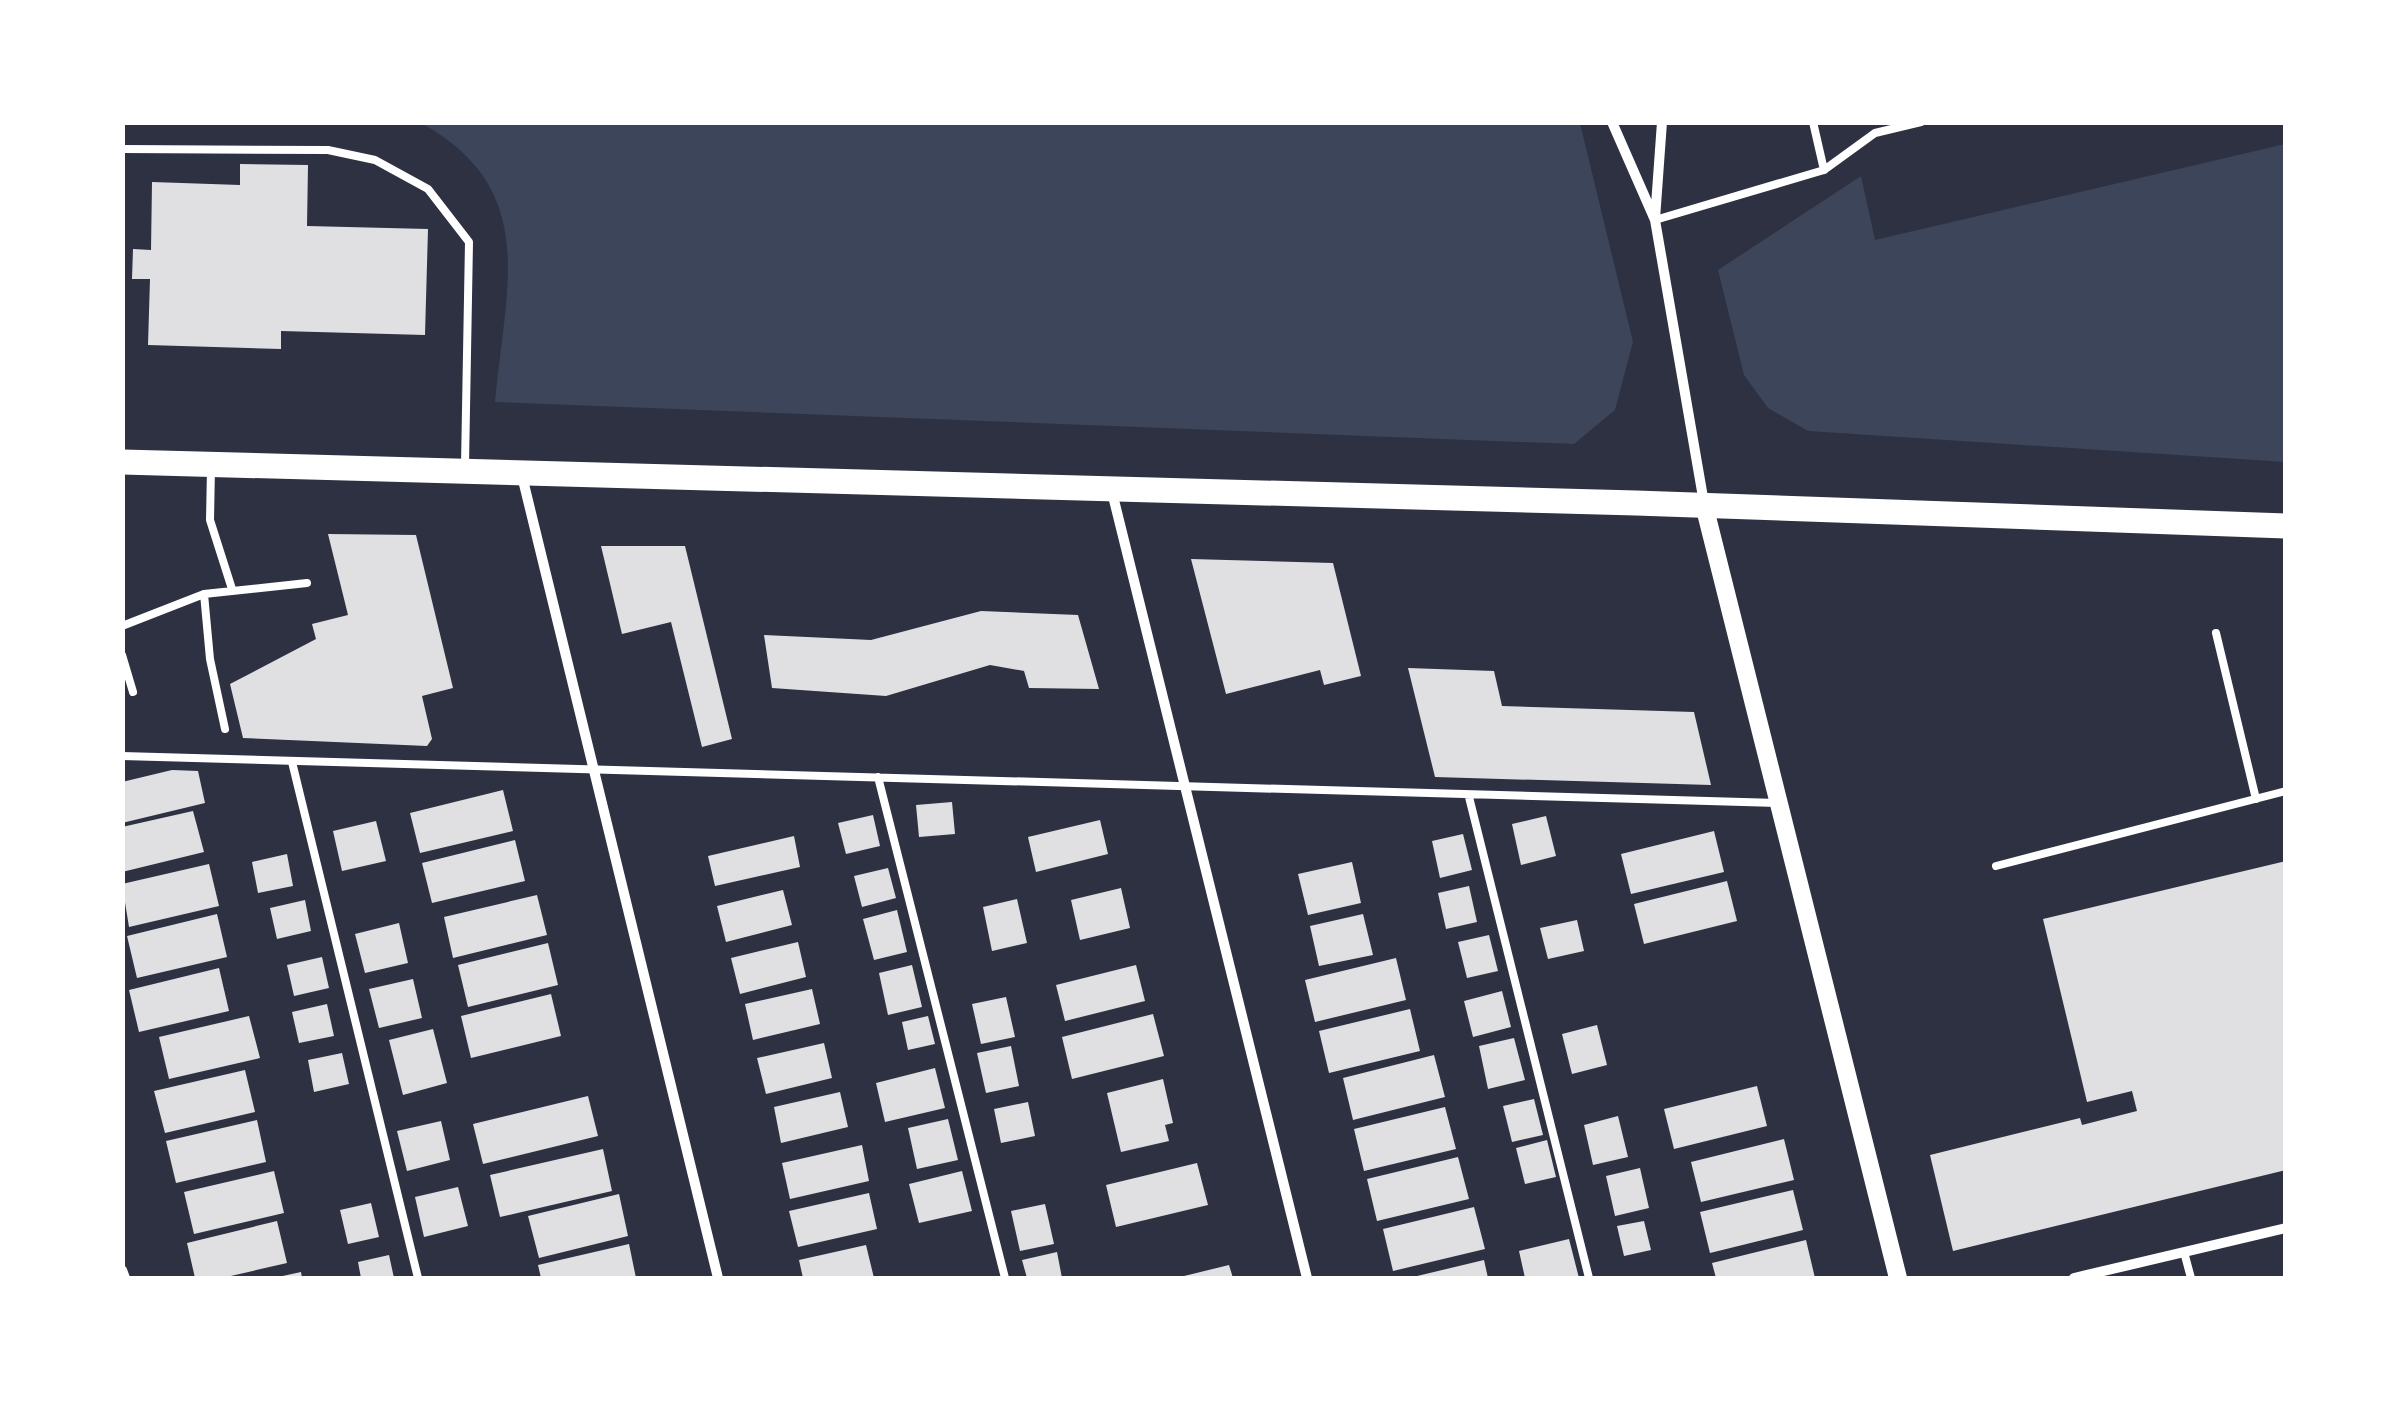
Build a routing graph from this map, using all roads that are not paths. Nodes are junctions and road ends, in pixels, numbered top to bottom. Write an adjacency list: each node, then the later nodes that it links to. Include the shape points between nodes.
1 (1612, 122): 7 (street)
2 (1662, 122): 7 (street)
3 (1813, 122): 6 (lane)
4 (1921, 122): 6 (lane, via 1875,133)
5 (122, 148): 10 (lane, via 328,150 375,160 428,189 469,242)
6 (1824, 170): 7 (lane)
7 (1655, 220): 13 (street)
8 (122, 462): 9 (main road)
9 (212, 464): 10 (main road); 16 (lane, via 210,520)
10 (464, 469): 11 (main road)
11 (521, 470): 12 (main road); 25 (street)
12 (1111, 488): 13 (main road); 27 (street)
13 (1704, 505): 14 (main road); 31 (street)
14 (2286, 526)
15 (307, 583): 16 (lane)
16 (232, 589): 17 (lane)
17 (204, 594): 18 (lane); 22 (lane)
18 (122, 626)
19 (2216, 634): 30 (lane)
20 (122, 655): 21 (lane)
21 (132, 692)
22 (225, 728)
23 (122, 756): 24 (lane)
24 (292, 762): 25 (lane); 37 (lane)
25 (594, 769): 26 (lane); 38 (street)
26 (878, 777): 27 (lane); 39 (lane)
27 (1183, 790): 29 (lane); 40 (street)
28 (2286, 791): 30 (lane)
29 (1469, 797): 31 (lane); 41 (lane)
30 (2256, 798): 32 (lane)
31 (1778, 803): 42 (street)
32 (1996, 866)
33 (2286, 1228): 34 (street)
34 (2184, 1252): 43 (street); 44 (lane)
35 (122, 1270): 36 (street)
36 (124, 1278)
37 (418, 1278)
38 (718, 1278)
39 (1005, 1278)
40 (1306, 1278)
41 (1589, 1278)
42 (1898, 1278)
43 (2074, 1278)
44 (2191, 1278)

